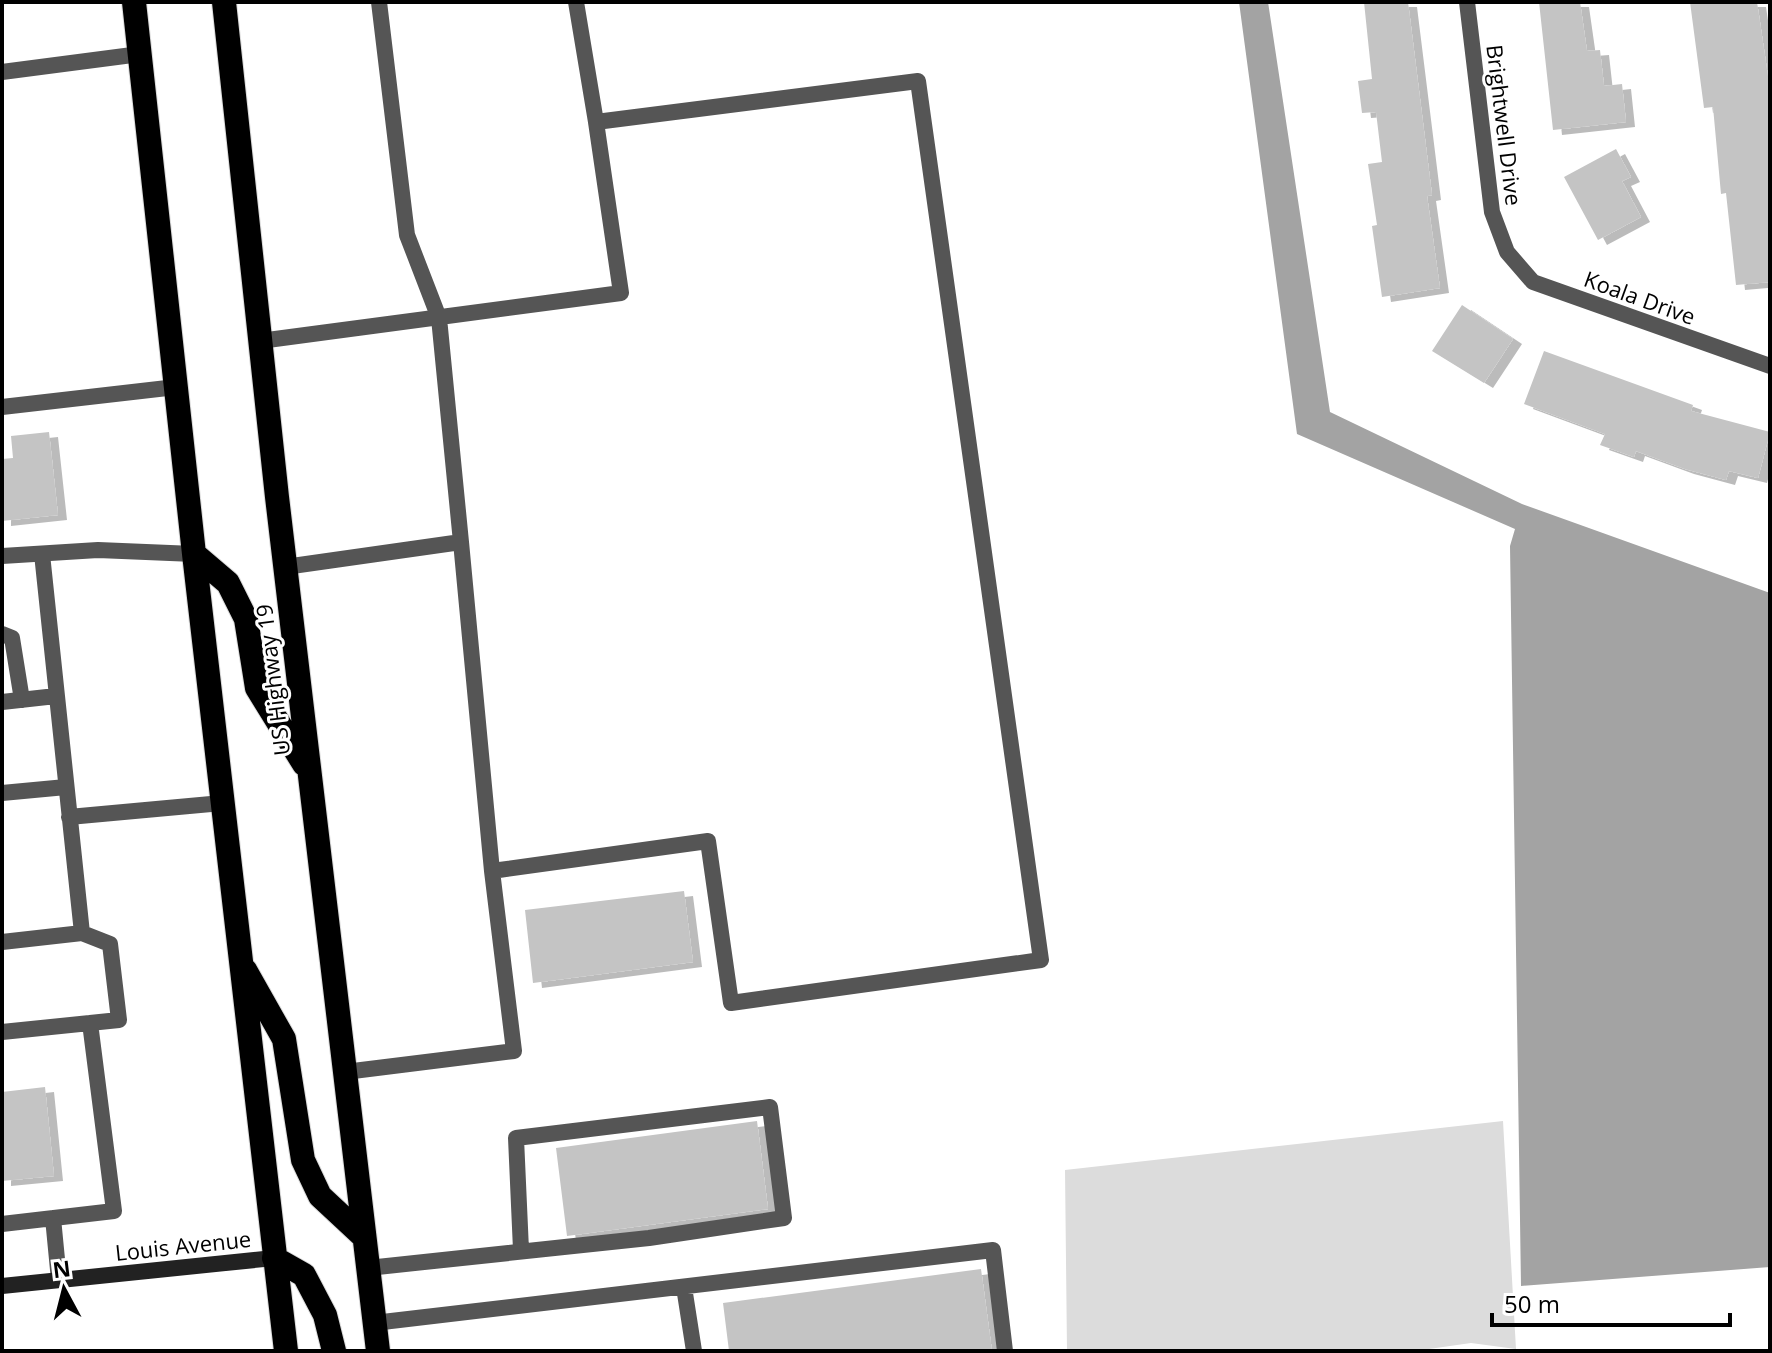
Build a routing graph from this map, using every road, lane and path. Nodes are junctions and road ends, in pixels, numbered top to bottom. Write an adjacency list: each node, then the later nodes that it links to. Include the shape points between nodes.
1 (134, 2): 6 (highway)
2 (224, 2): 11 (highway, US Highway 19)
3 (576, 2): 8 (street)
4 (1467, 2): 9 (street, Brightwell Drive, via 1492,212)
5 (380, 7): 10 (street, via 407,235)
6 (140, 54): 7 (street); 13 (highway)
7 (2, 72)
8 (596, 122): 10 (street, via 621,293); 29 (street, via 918,81 1041,960 731,1003 708,841)
9 (1507, 252): 12 (street, Koala Drive, via 1533,282)
10 (439, 318): 11 (street); 15 (street)
11 (260, 341): 19 (highway, US Highway 19)
12 (1770, 366)
13 (176, 387): 14 (street); 17 (highway)
14 (2, 407)
15 (461, 542): 19 (street); 29 (street)
16 (42, 554): 17 (street); 18 (street); 21 (street)
17 (194, 554): 24 (highway, via 228,583 246,619 257,688); 27 (highway)
18 (2, 556)
19 (285, 567): 24 (highway, US Highway 19)
20 (2, 634): 22 (street, via 12,638)
21 (56, 696): 22 (street); 25 (street)
22 (22, 700): 23 (street)
23 (2, 702)
24 (309, 773): 35 (highway, US Highway 19)
25 (66, 787): 26 (street); 28 (street)
26 (2, 793)
27 (222, 803): 28 (street); 32 (highway)
28 (69, 817): 30 (street)
29 (492, 871): 35 (street, via 514,1051)
30 (82, 933): 31 (street); 33 (street, via 110,944 119,1020)
31 (2, 942)
32 (240, 961): 38 (highway, via 284,1039 303,1160 320,1196); 40 (highway)
33 (90, 1023): 34 (street); 36 (street, via 114,1211)
34 (2, 1032)
35 (345, 1072): 38 (highway, US Highway 19)
36 (53, 1218): 37 (street); 42 (street)
37 (2, 1224)
38 (364, 1237): 41 (highway, US Highway 19)
39 (521, 1250): 39 (street, via 784,1218 770,1107 516,1138); 41 (street)
40 (274, 1258): 42 (street, Louis Avenue); 46 (highway); 47 (highway, via 304,1275 325,1315)
41 (368, 1268): 45 (highway, US Highway 19)
42 (59, 1280): 43 (street, Louis Avenue)
43 (2, 1286)
44 (684, 1287): 45 (street); 49 (street); 50 (street, via 993,1250)
45 (374, 1323): 48 (highway, US Highway 19)
46 (286, 1351)
47 (334, 1351)
48 (378, 1351)
49 (694, 1351)
50 (1005, 1351)

